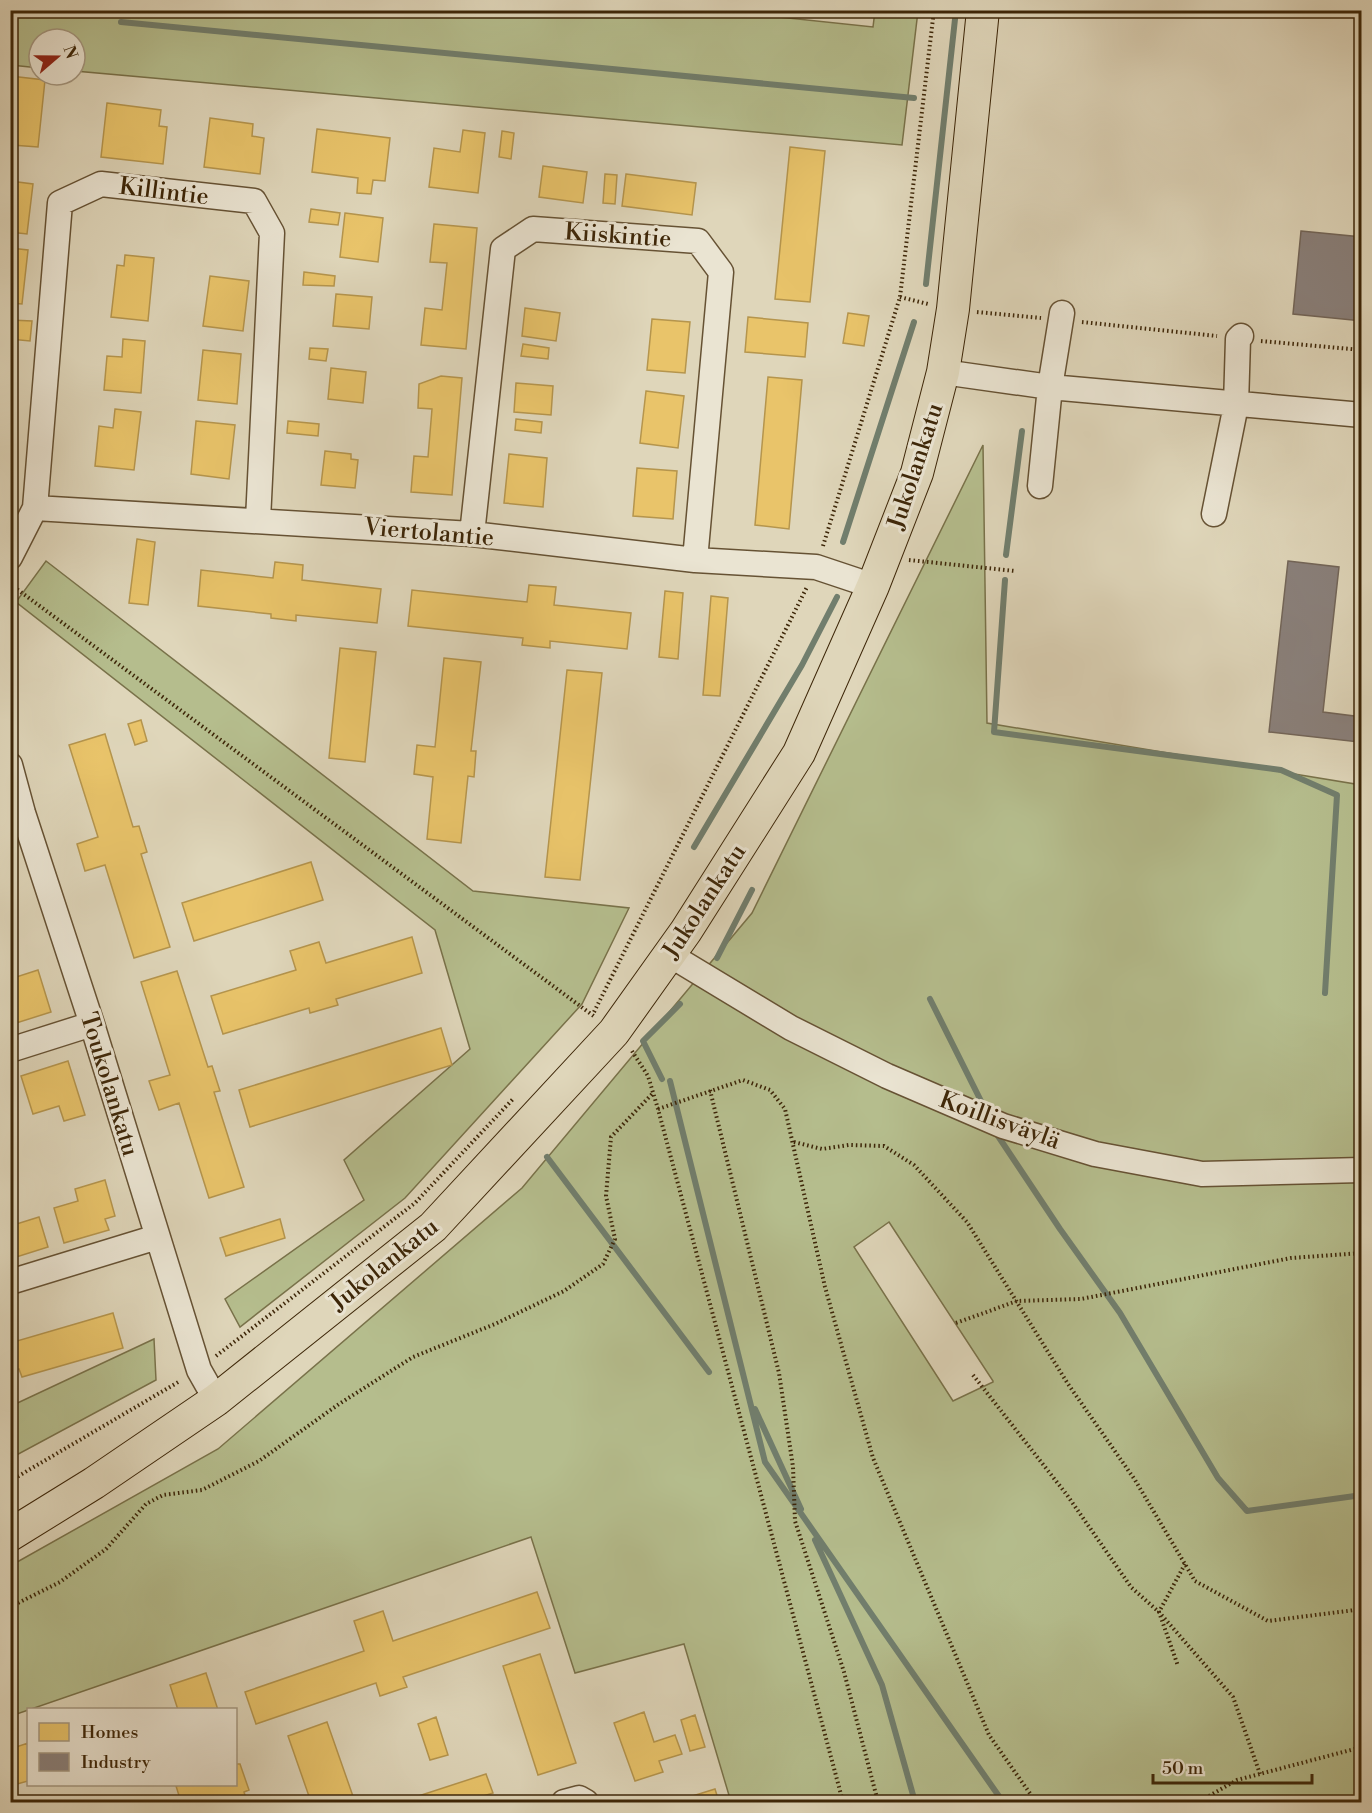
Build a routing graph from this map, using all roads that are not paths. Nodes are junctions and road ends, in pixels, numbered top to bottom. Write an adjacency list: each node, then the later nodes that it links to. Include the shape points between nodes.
1 (983, 10): 4 (main road, Jukolankatu, via 953,309)
2 (1061, 316): 5 (street)
3 (1239, 337): 6 (street)
4 (943, 372): 5 (street); 15 (main road, Jukolankatu, via 917,473)
5 (1050, 387): 6 (street); 8 (street)
6 (1236, 405): 7 (street); 10 (street)
7 (1362, 415)
8 (1040, 486)
9 (35, 508): 11 (street, Viertolantie); 11 (street, Killintie, via 60,203 101,184 254,201 272,233); 13 (street)
10 (1214, 514)
11 (258, 520): 12 (street, Viertolantie)
12 (471, 534): 14 (street, Viertolantie); 14 (street, Kiiskintie, via 502,249 533,229 698,241 721,272)
13 (10, 557)
14 (695, 560): 15 (street, Viertolantie, via 816,567)
15 (873, 586): 18 (main road, Jukolankatu, via 800,753)
16 (10, 765): 17 (street, Toukolankatu)
17 (17, 815): 19 (street, Toukolankatu)
18 (670, 955): 21 (street, Koillisväylä, via 791,1028 886,1076 1004,1126 1095,1154 1202,1174); 24 (main road, Jukolankatu, via 603,1024 433,1227)
19 (92, 1024): 20 (street); 22 (street, Toukolankatu)
20 (10, 1050)
21 (1362, 1170)
22 (157, 1237): 23 (street); 24 (street, Toukolankatu, via 199,1370)
23 (10, 1282)
24 (216, 1400): 25 (main road, Jukolankatu)
25 (10, 1535)
26 (564, 1803): 27 (street, via 579,1798)
27 (586, 1803)

